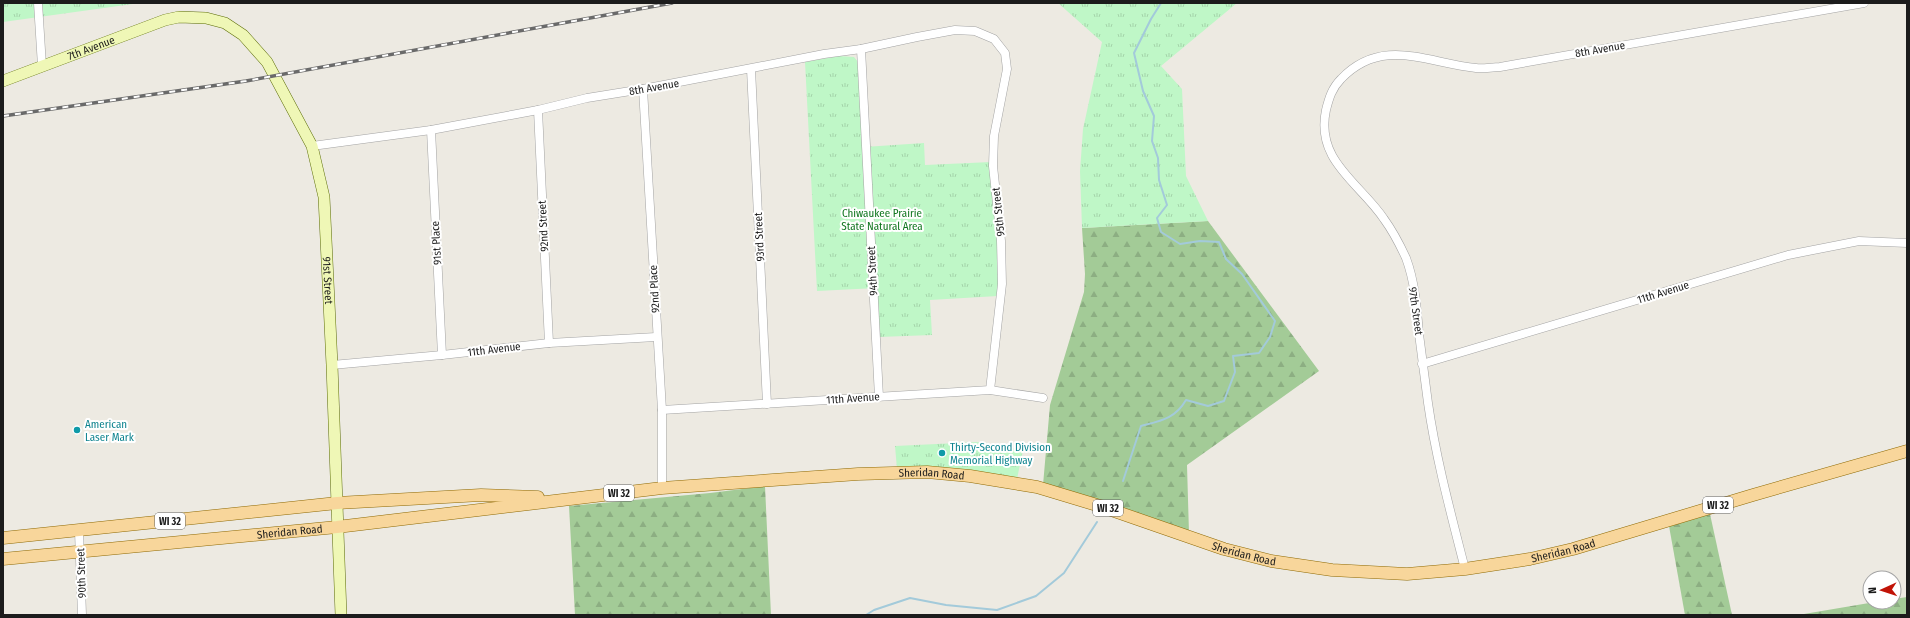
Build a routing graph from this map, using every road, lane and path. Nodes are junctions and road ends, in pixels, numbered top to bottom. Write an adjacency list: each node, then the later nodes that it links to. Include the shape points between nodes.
1 (38, 3): 6 (street)
2 (1864, 3): 8 (street, 8th Avenue, via 1500,67 1477,68 1436,62 1409,54 1388,55 1372,59)
3 (179, 17): 6 (street, 7th Avenue); 13 (street, 91st Street, via 206,18 225,23 243,35 267,62)
4 (994, 39): 5 (street, 8th Avenue, via 975,31 955,30); 20 (street, 95th Street, via 1005,53 1007,69 994,136 993,166 1001,241 1002,284)
5 (861, 49): 7 (street, 8th Avenue); 21 (street, 94th Street)
6 (42, 66): 9 (street, 7th Avenue)
7 (751, 69): 10 (street, 8th Avenue); 23 (street, 93rd Street)
8 (1341, 78): 18 (street, 97th Street, via 1333,90 1324,119 1331,156 1384,218 1406,259 1415,296)
9 (3, 81)
10 (643, 90): 11 (street, 8th Avenue, via 587,98); 15 (street, 92nd Place)
11 (538, 110): 12 (street, 8th Avenue); 16 (street, 92nd Street)
12 (431, 130): 13 (street, 8th Avenue); 17 (street, 91st Place)
13 (312, 146): 19 (street, 91st Street, via 324,197)
14 (1907, 243): 18 (street, 11th Avenue, via 1859,241 1788,255)
15 (656, 337): 16 (street, 11th Avenue); 24 (street, 92nd Place)
16 (549, 343): 17 (street, 11th Avenue)
17 (442, 355): 19 (street, 11th Avenue)
18 (1422, 364): 34 (street, 97th Street, via 1435,449)
19 (332, 365): 28 (street, 91st Street)
20 (990, 390): 21 (street, 11th Avenue); 22 (street, 11th Avenue)
21 (879, 397): 23 (street, 11th Avenue)
22 (1043, 398)
23 (767, 404): 24 (street, 11th Avenue)
24 (662, 410): 26 (street, 92nd Place)
25 (1907, 452): 34 (main road, Sheridan Road / WI 32, via 1573,549)
26 (662, 488): 27 (main road, Sheridan Road / WI 32); 34 (main road, Sheridan Road / WI 32, via 858,474 927,472 970,476 1038,487 1224,549 1272,561 1332,570 1407,574)
27 (575, 498): 28 (main road, Sheridan Road / WI 32, via 481,495); 29 (main road, Sheridan Road / WI 32)
28 (337, 503): 29 (street, 91st Street); 30 (main road, Sheridan Road / WI 32)
29 (337, 527): 32 (main road, Sheridan Road / WI 32); 36 (street, 91st Street)
30 (79, 531): 31 (main road, Sheridan Road / WI 32); 32 (street, 90th Street)
31 (3, 538)
32 (79, 551): 33 (main road, Sheridan Road / WI 32); 35 (street, 90th Street)
33 (3, 559)
34 (1466, 569)
35 (82, 615)
36 (341, 615)

